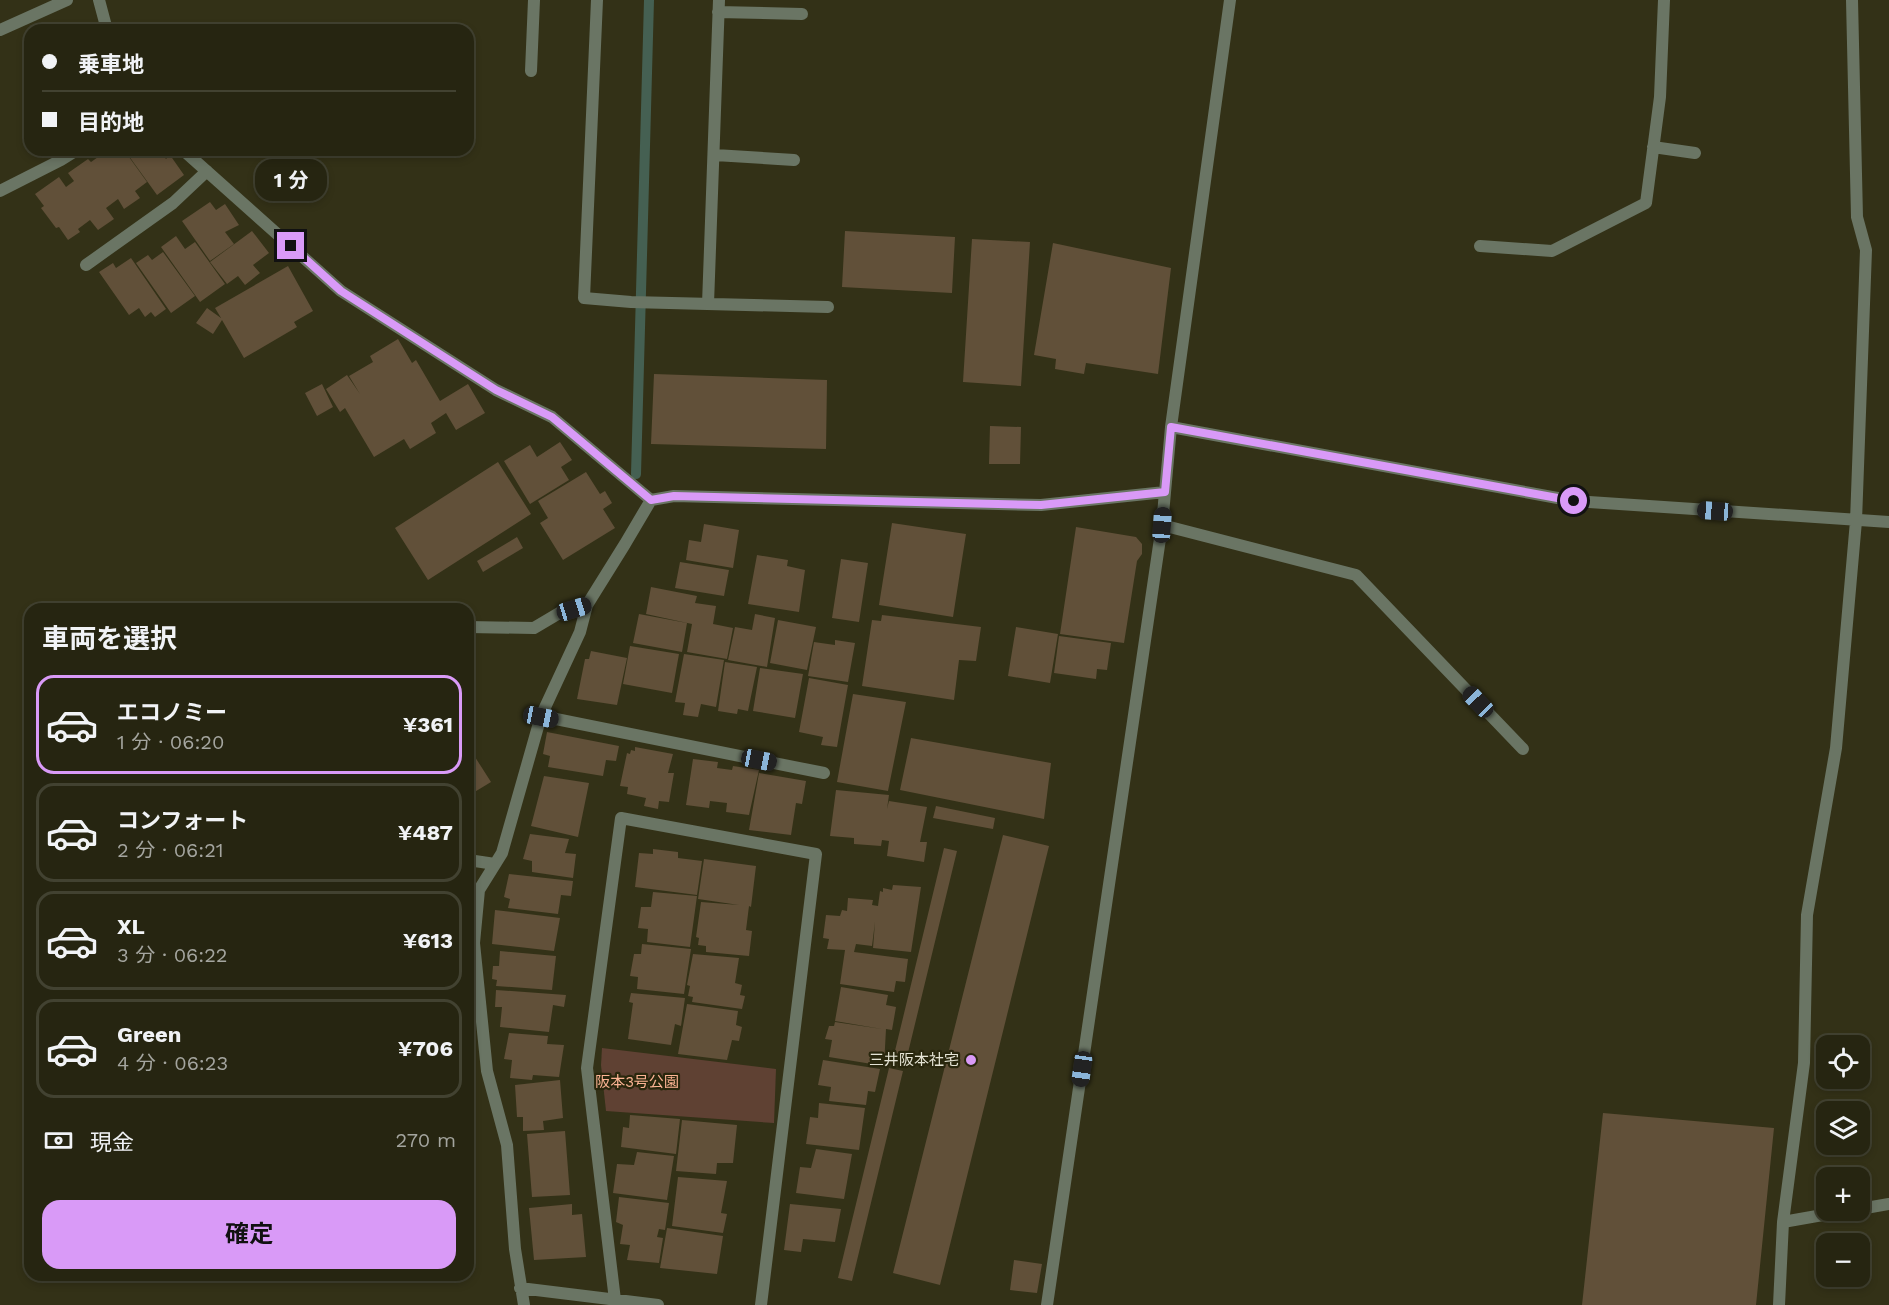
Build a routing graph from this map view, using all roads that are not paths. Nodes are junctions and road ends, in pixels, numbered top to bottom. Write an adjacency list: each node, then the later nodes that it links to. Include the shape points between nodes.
1 (67, 0): 11 (street)
2 (99, 0): 10 (street)
3 (534, 0): 12 (street)
4 (597, 0): 23 (street, via 584,298)
5 (1230, 0): 25 (street)
6 (1664, 0): 13 (street, via 1660,97)
7 (1852, 0): 28 (street, via 1857,217 1866,250)
8 (719, 6): 9 (street); 15 (street)
9 (802, 14)
10 (105, 24)
11 (0, 30)
12 (531, 71)
13 (1653, 147): 14 (street); 21 (street, via 1646,203 1552,251)
14 (1695, 153)
15 (715, 155): 18 (street); 23 (street)
16 (67, 156): 20 (street)
17 (190, 156): 19 (street)
18 (794, 159)
19 (207, 171): 22 (street, via 173,203); 27 (street, via 341,291 496,390 552,417)
20 (0, 191)
21 (1480, 246)
22 (86, 266)
23 (708, 304): 24 (street)
24 (828, 307)
25 (1171, 427): 26 (street); 28 (street, via 1574,501)
26 (1165, 492): 27 (street, via 1041,505 674,496); 30 (street)
27 (651, 500): 31 (street)
28 (1856, 521): 29 (street); 41 (street, via 1836,748 1807,915 1804,1063)
29 (1889, 522)
30 (1162, 525): 34 (street, via 1356,575); 47 (street)
31 (587, 605): 32 (street, via 561,612 534,628); 33 (street)
32 (474, 627)
33 (541, 717): 35 (street); 37 (street, via 502,853)
34 (1523, 749)
35 (824, 773)
36 (474, 862): 37 (street)
37 (495, 864): 42 (street, via 479,890 474,943 487,1071 507,1145)
38 (1889, 1204): 39 (street)
39 (1870, 1207)
40 (1816, 1216): 41 (street)
41 (1783, 1222): 48 (street)
42 (520, 1287): 43 (street); 44 (street)
43 (615, 1300): 45 (street); 46 (street, via 587,1068 621,818 816,854)
44 (524, 1305)
45 (658, 1305)
46 (761, 1305)
47 (1047, 1305)
48 (1779, 1305)

